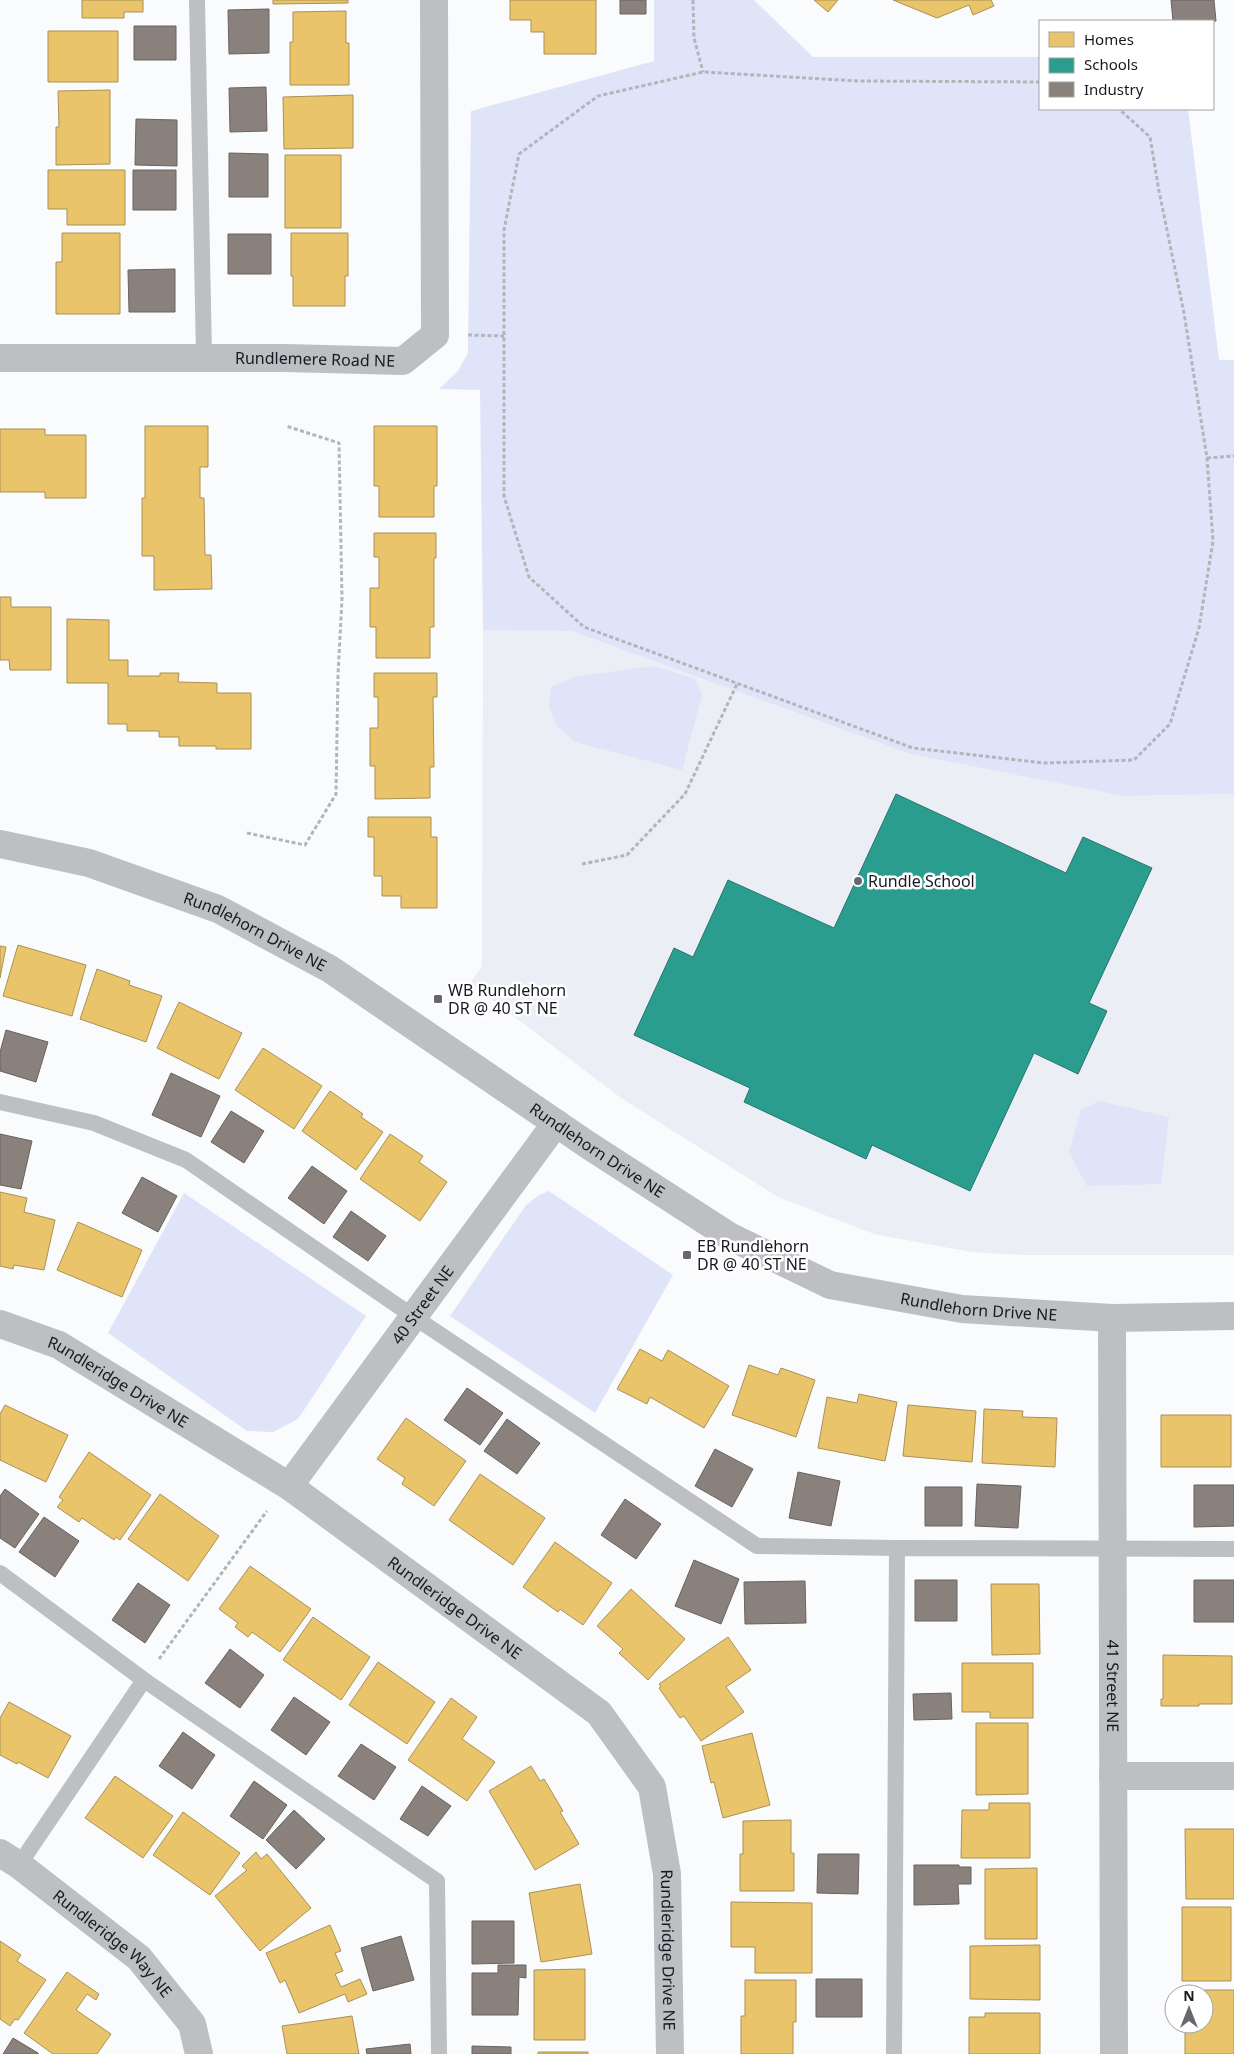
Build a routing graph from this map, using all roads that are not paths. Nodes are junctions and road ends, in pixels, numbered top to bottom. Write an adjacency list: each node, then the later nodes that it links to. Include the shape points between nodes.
1 (197, 0): 3 (lane)
2 (434, 0): 3 (street, Rundlemere Road NE, via 435,335 403,361)
3 (204, 357): 4 (street, Rundlemere Road NE)
4 (0, 358)
5 (0, 844): 7 (street, Rundlehorn Drive NE, via 89,863 218,909 330,969)
6 (0, 1102): 9 (lane, via 94,1123 186,1160)
7 (556, 1123): 9 (street, 40 Street NE); 10 (street, Rundlehorn Drive NE, via 729,1236 830,1285 962,1309)
8 (1234, 1316): 10 (street, Rundlehorn Drive NE)
9 (414, 1317): 12 (street, 40 Street NE); 13 (lane, via 757,1546)
10 (1112, 1318): 14 (street, 41 Street NE)
11 (0, 1324): 12 (street, Rundleridge Drive NE, via 59,1345)
12 (289, 1486): 23 (street, Rundleridge Drive NE, via 599,1714 652,1787 667,1874)
13 (897, 1548): 14 (lane); 24 (lane)
14 (1112, 1548): 15 (lane); 18 (street, 41 Street NE)
15 (1234, 1548)
16 (0, 1573): 17 (lane)
17 (144, 1680): 20 (lane); 22 (lane, via 437,1881)
18 (1113, 1776): 19 (street); 25 (street, 41 Street NE)
19 (1234, 1776)
20 (10, 1859): 21 (street, Rundleridge Way NE, via 139,1958 192,2024)
21 (199, 2054)
22 (439, 2054)
23 (670, 2054)
24 (894, 2054)
25 (1114, 2054)

